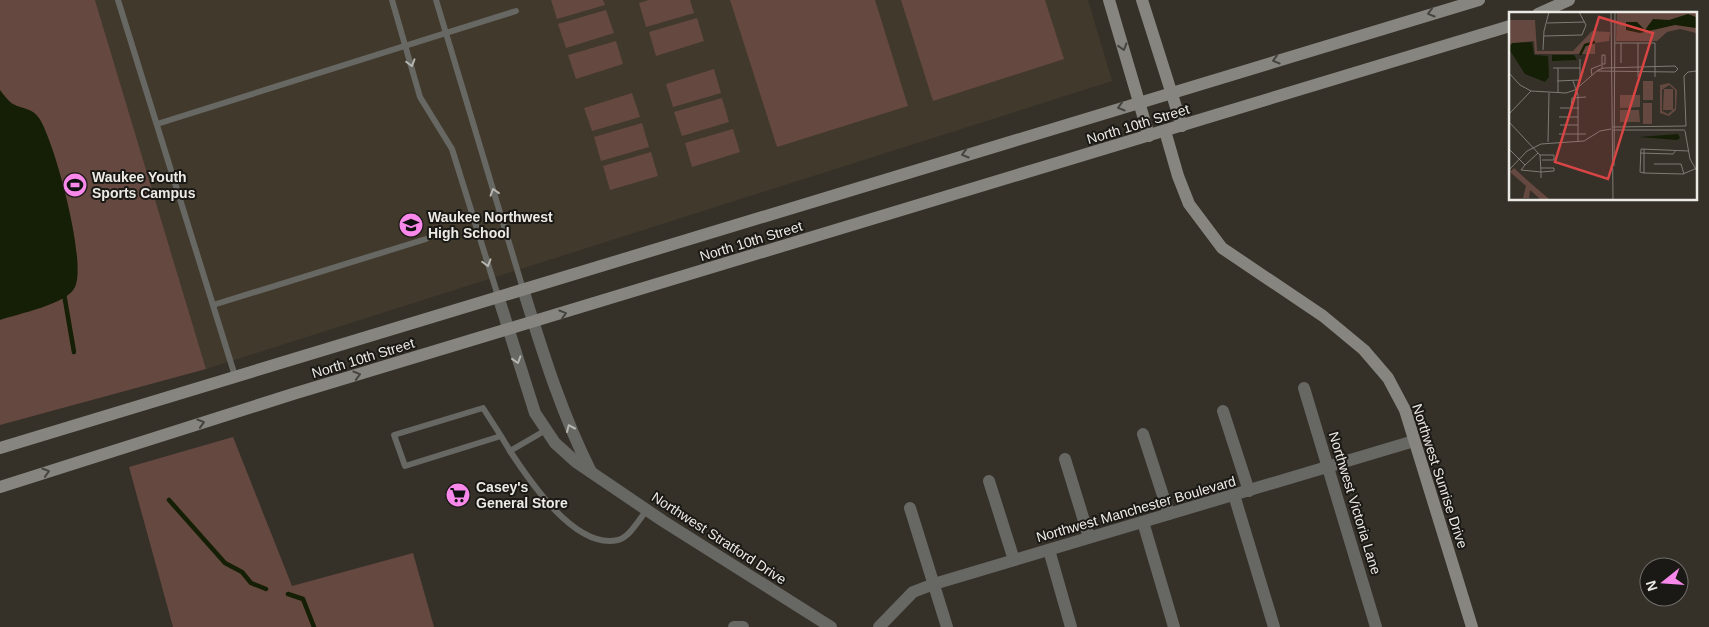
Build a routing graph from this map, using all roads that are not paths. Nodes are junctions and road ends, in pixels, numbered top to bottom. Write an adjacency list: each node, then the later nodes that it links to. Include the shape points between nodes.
1 (118, 0): 15 (lane)
2 (392, 0): 12 (lane)
3 (436, 0): 11 (lane)
4 (1109, 0): 14 (main road, one-way to 14)
5 (1142, 0): 13 (main road)
6 (1478, 0): 13 (main road, North 10th Street, one-way to 13)
7 (1569, 0): 9 (main road)
8 (516, 12): 11 (lane)
9 (1542, 12)
10 (1509, 26): 16 (main road, North 10th Street)
11 (447, 34): 12 (lane); 20 (lane, one-way to 11)
12 (406, 47): 15 (lane); 21 (lane, one-way to 21, via 420,97 452,149)
13 (1171, 92): 14 (main road, North 10th Street); 16 (main road)
14 (1139, 102): 18 (main road); 20 (main road, North 10th Street, one-way to 20)
15 (157, 124): 22 (lane)
16 (1182, 126): 17 (main road, North 10th Street)
17 (1165, 131): 18 (main road, North 10th Street); 31 (main road, Northwest Sunrise Drive, via 1189,204 1222,248 1323,316 1364,350 1388,378 1405,410)
18 (1149, 136): 23 (main road, North 10th Street, one-way to 18)
19 (426, 239): 22 (lane)
20 (523, 289): 21 (main road, North 10th Street); 23 (street, Northwest Stratford Drive)
21 (498, 296): 24 (street, Northwest Stratford Drive); 25 (main road, North 10th Street)
22 (213, 305): 25 (lane)
23 (533, 323): 24 (main road, North 10th Street); 36 (street, Northwest Stratford Drive, one-way to 23, via 550,378)
24 (508, 330): 28 (street, Northwest Stratford Drive, one-way to 28, via 535,414); 38 (main road, North 10th Street, one-way to 24)
25 (235, 376): 32 (main road, North 10th Street)
26 (1304, 388): 35 (street, Northwest Victoria Lane)
27 (1223, 411): 39 (street)
28 (546, 430): 33 (lane); 36 (street, Northwest Stratford Drive, via 555,443)
29 (1144, 434): 43 (street)
30 (501, 436): 30 (lane, via 404,466 394,435 483,408); 33 (lane)
31 (1414, 441): 35 (street, Northwest Manchester Boulevard); 58 (main road, Northwest Sunrise Drive)
32 (0, 448)
33 (510, 451): 42 (lane, via 536,490 566,520 592,538 619,540)
34 (1065, 460): 45 (street)
35 (1328, 467): 39 (street, Northwest Manchester Boulevard); 57 (street, Northwest Victoria Lane)
36 (591, 472): 42 (street, Northwest Stratford Drive)
37 (989, 481): 47 (street)
38 (0, 486)
39 (1249, 491): 40 (street, Northwest Manchester Boulevard)
40 (1234, 495): 43 (street, Northwest Manchester Boulevard); 56 (street)
41 (910, 508): 48 (street)
42 (647, 510): 51 (street, Northwest Stratford Drive)
43 (1169, 514): 44 (street, Northwest Manchester Boulevard)
44 (1142, 522): 45 (street, Northwest Manchester Boulevard); 55 (street)
45 (1090, 538): 46 (street, Northwest Manchester Boulevard)
46 (1049, 550): 47 (street, Northwest Manchester Boulevard); 54 (street)
47 (1014, 560): 48 (street, Northwest Manchester Boulevard)
48 (934, 584): 52 (street, Northwest Manchester Boulevard, via 913,592); 53 (street)
49 (734, 627): 50 (street)
50 (743, 627)
51 (831, 627)
52 (879, 627)
53 (947, 627)
54 (1071, 627)
55 (1174, 627)
56 (1274, 627)
57 (1376, 627)
58 (1472, 627)

